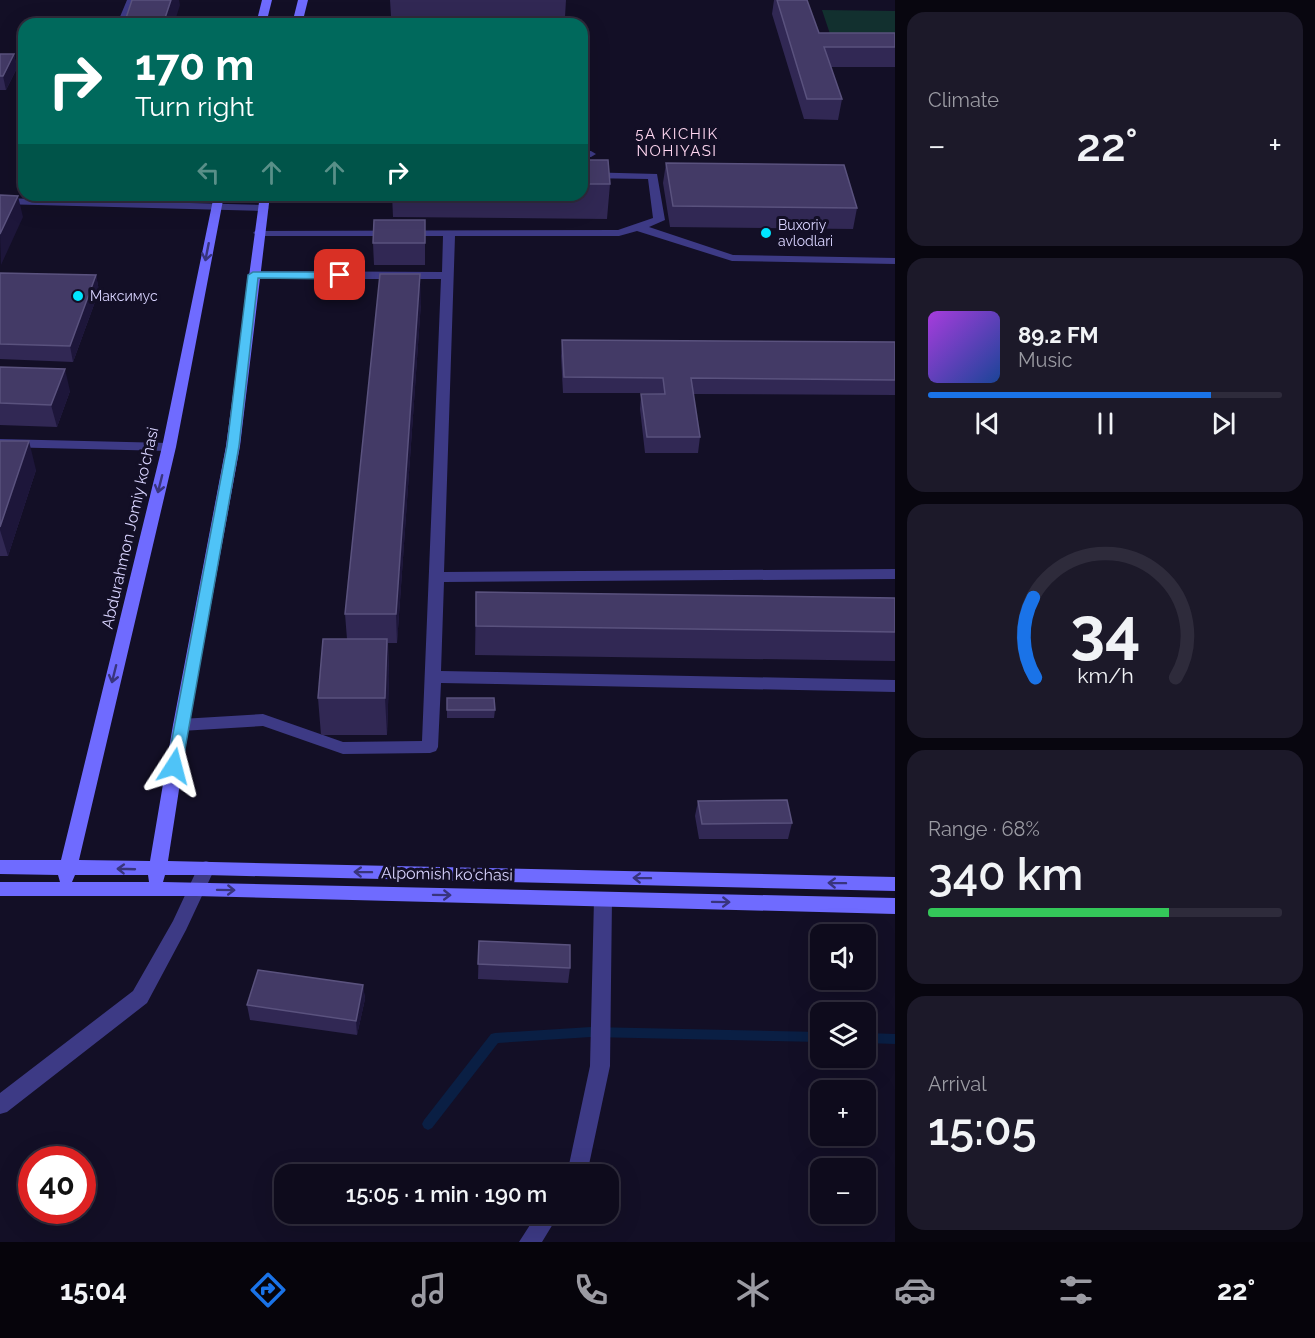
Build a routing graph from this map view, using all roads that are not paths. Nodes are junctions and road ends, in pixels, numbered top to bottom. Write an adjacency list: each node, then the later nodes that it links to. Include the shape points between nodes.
1 (132, 0): 4 (street)
2 (267, 0): 5 (street)
3 (303, 0): 6 (street)
4 (124, 18)
5 (262, 18)
6 (298, 18)
7 (588, 175): 12 (street, via 653,176 659,220)
8 (18, 200): 9 (street)
9 (0, 201)
10 (217, 201): 11 (street); 19 (street, Abdurahmon Jomiy ko'chasi, one-way to 19)
11 (264, 201): 13 (street)
12 (637, 227): 14 (street, via 619,233); 15 (street, via 732,258)
13 (259, 233): 14 (street); 16 (street)
14 (449, 233): 17 (street)
15 (895, 261)
16 (253, 275): 17 (street); 24 (street, via 233,446)
17 (448, 276): 21 (street)
18 (0, 443): 19 (street)
19 (169, 447): 26 (street, Abdurahmon Jomiy ko'chasi, one-way to 26)
20 (895, 574): 21 (street)
21 (438, 576): 22 (street)
22 (433, 677): 23 (street); 24 (street, via 430,747 343,748 262,720)
23 (895, 686)
24 (181, 725): 28 (street)
25 (0, 867): 26 (street, Alpomish ko'chasi)
26 (68, 867): 28 (street, Alpomish ko'chasi, one-way to 26); 31 (street, Abdurahmon Jomiy ko'chasi)
27 (206, 868): 28 (street, Alpomish ko'chasi); 29 (street, Alpomish ko'chasi, one-way to 27); 33 (street)
28 (157, 870): 32 (street)
29 (895, 884)
30 (0, 889): 31 (street)
31 (63, 889): 32 (street)
32 (154, 889): 33 (street)
33 (196, 889): 34 (street, one-way to 34); 36 (street, via 140,997)
34 (603, 899): 35 (street, one-way to 35); 37 (street, via 600,1066)
35 (895, 906)
36 (0, 1105)
37 (579, 1164)
38 (542, 1224): 39 (street)
39 (529, 1242)

